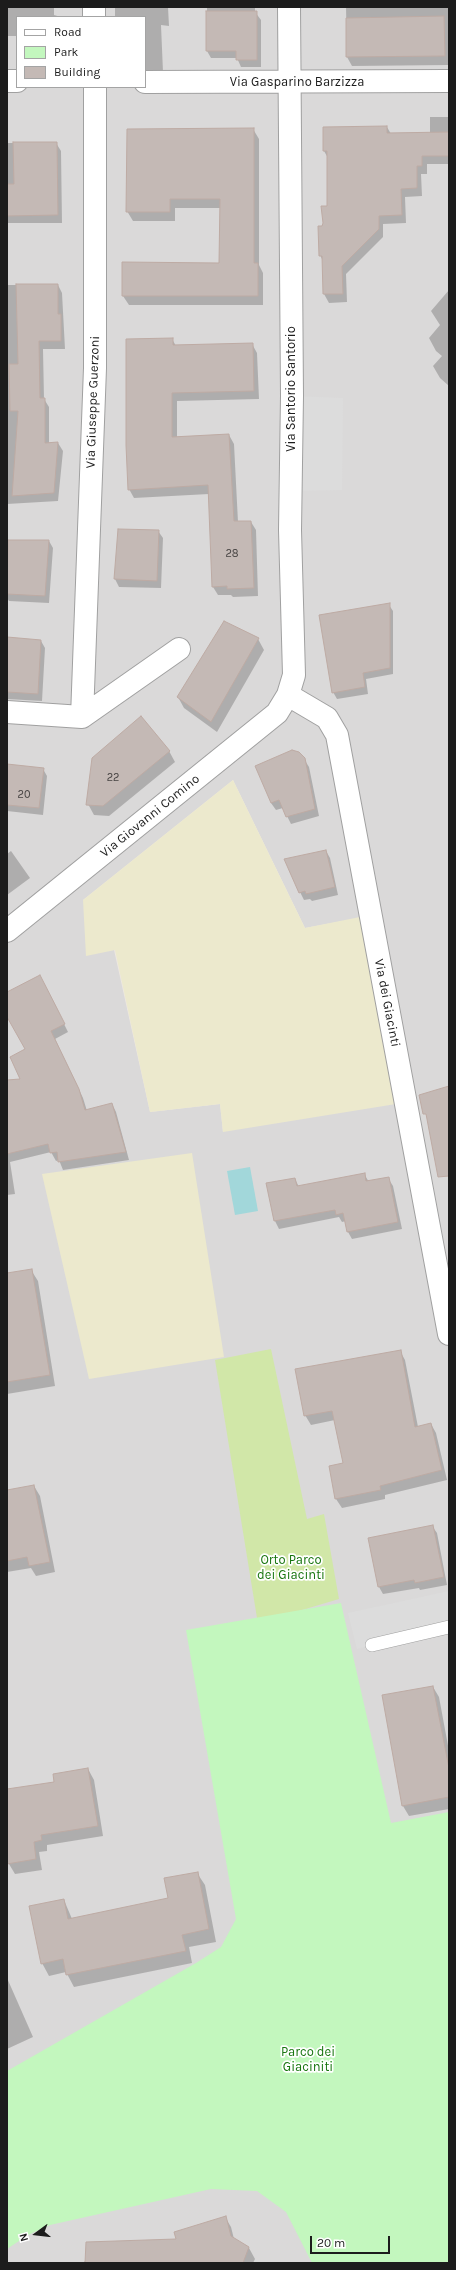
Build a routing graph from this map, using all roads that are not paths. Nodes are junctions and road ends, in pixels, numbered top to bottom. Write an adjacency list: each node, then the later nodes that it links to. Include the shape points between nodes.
1 (289, 7): 4 (street, Via Santorio Santorio)
2 (146, 82): 4 (street, Via Gasparino Barzizza)
3 (449, 82): 4 (street, Via Gasparino Barzizza)
4 (288, 83): 7 (street, Via Santorio Santorio, via 292,389 290,537 294,675)
5 (95, 88): 9 (street, Via Giuseppe Guerzoni, via 96,368)
6 (179, 649): 9 (street)
7 (288, 695): 10 (street, Via Giovanni Comino, via 277,713); 11 (street, Via dei Giacinti, via 327,718 337,735)
8 (7, 712): 9 (street)
9 (82, 717)
10 (7, 931)
11 (449, 1334)
12 (449, 1627): 13 (lane)
13 (372, 1644)

